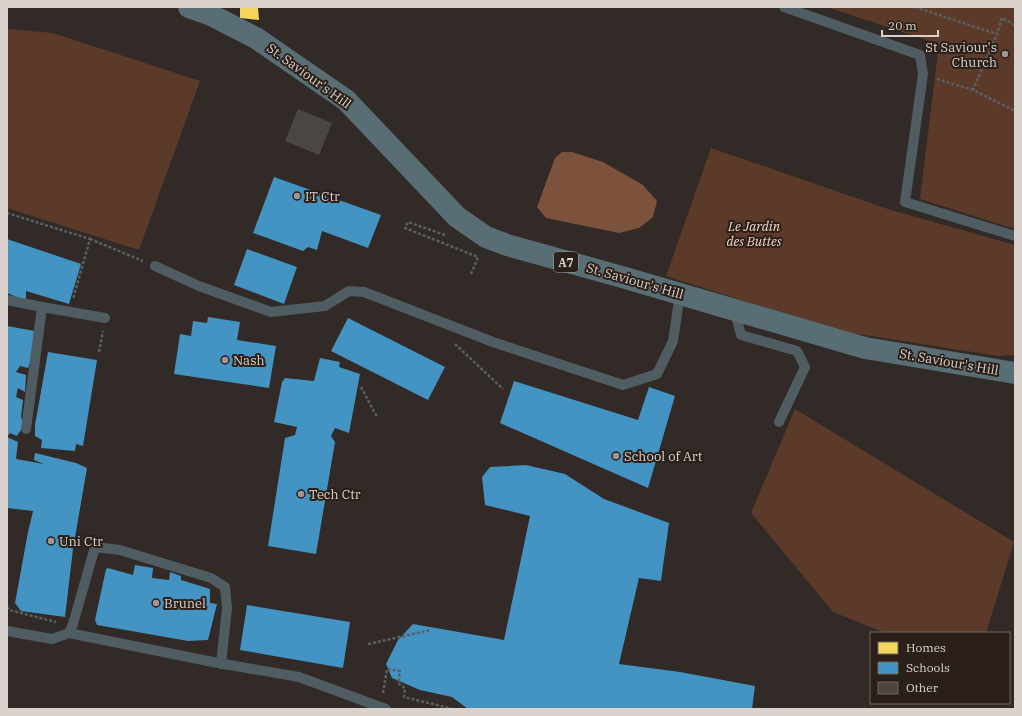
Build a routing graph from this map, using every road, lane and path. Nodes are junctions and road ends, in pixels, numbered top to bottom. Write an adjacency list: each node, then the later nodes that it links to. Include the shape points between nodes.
1 (190, 7): 16 (main road, St. Saviour's Hill / A7, via 256,38 346,100 457,217 486,237)
2 (784, 7): 12 (lane, via 920,55 923,74 905,202)
3 (910, 7): 4 (path)
4 (915, 7): 6 (path)
5 (1015, 25): 6 (path, via 1002,18)
6 (997, 34): 8 (path)
7 (941, 80): 8 (path)
8 (973, 90): 9 (path)
9 (1015, 111)
10 (7, 213): 13 (path)
11 (414, 224): 15 (path, via 408,222 405,228 478,257)
12 (1015, 236)
13 (90, 239): 14 (path); 20 (path)
14 (155, 266): 16 (lane, via 198,286 271,312 325,306 350,291 364,292 493,342 623,385 657,374 673,341)
15 (471, 274)
16 (680, 294): 19 (main road, St. Saviour's Hill / A7)
17 (7, 300): 18 (lane)
18 (42, 307): 20 (lane); 29 (lane)
19 (734, 309): 24 (main road, St. Saviour's Hill / A7, via 865,348); 28 (lane, via 741,335 797,351 805,367)
20 (70, 312): 21 (lane)
21 (105, 318): 23 (path)
22 (453, 341): 26 (path)
23 (99, 352)
24 (1015, 373)
25 (361, 388): 27 (path)
26 (503, 388)
27 (377, 417)
28 (779, 422)
29 (26, 429)
30 (7, 607): 31 (path, via 9,610 53,621)
31 (71, 629): 33 (lane, via 52,639); 35 (lane); 35 (lane, via 95,547 120,550 212,578 224,587 227,608)
32 (431, 630): 34 (path)
33 (7, 631)
34 (368, 644)
35 (222, 664): 37 (lane, via 299,677)
36 (383, 693): 38 (path, via 387,669 400,671 398,683 405,688 404,697)
37 (386, 709)
38 (453, 709)

